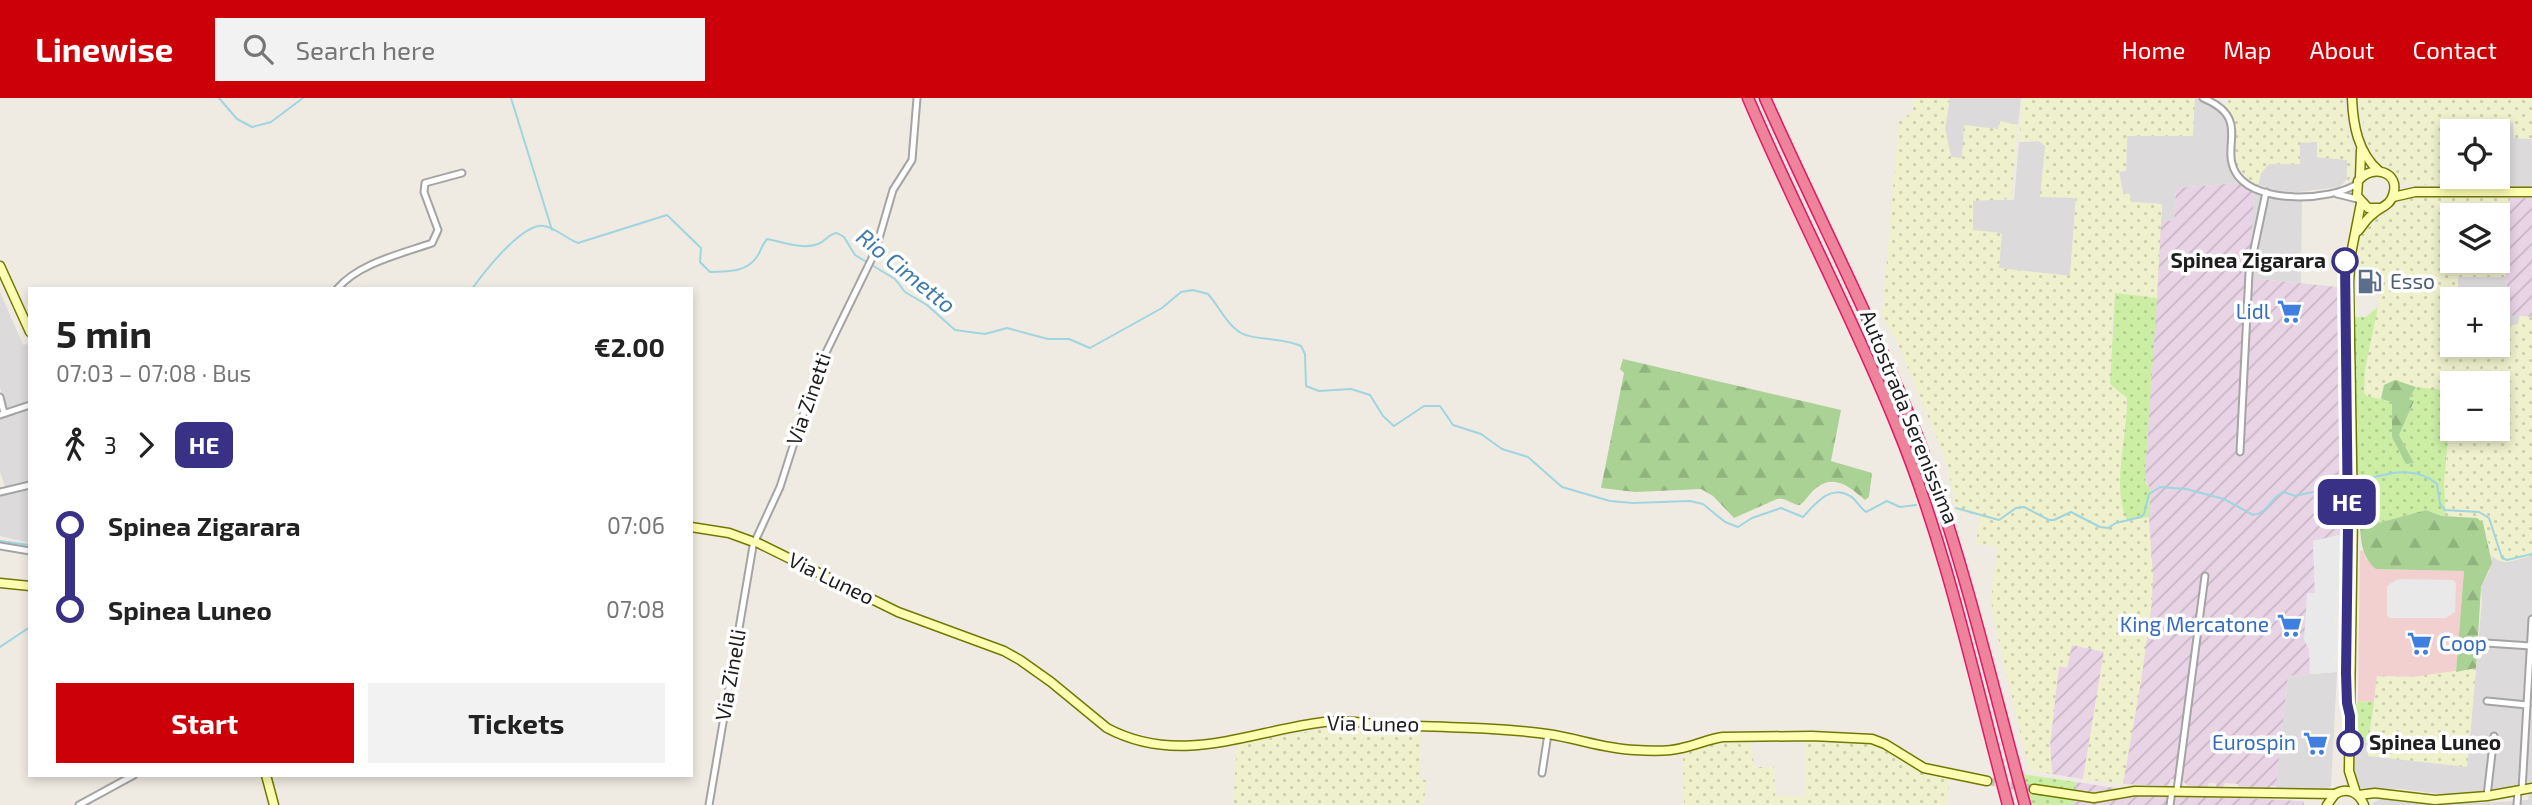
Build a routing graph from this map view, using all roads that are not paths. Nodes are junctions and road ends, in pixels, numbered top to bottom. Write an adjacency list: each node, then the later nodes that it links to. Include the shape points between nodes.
1 (917, 98): 31 (street, Via Zinetti, via 912,160 894,190 869,262 817,371 780,487)
2 (1748, 98): 64 (highway, Autostrada Serenissima, via 1907,452 1946,569)
3 (1765, 98): 65 (highway, Autostrada Serenissima, via 1882,351 1923,452 1962,569)
4 (2203, 98): 11 (street, via 2223,109 2230,119 2239,178)
5 (2352, 98): 6 (street)
6 (2360, 144): 7 (street); 9 (street)
7 (2379, 171): 9 (street); 10 (street)
8 (462, 173): 21 (street, via 425,183 438,230 432,243 372,265)
9 (2358, 181): 14 (street); 16 (street)
10 (2392, 181): 12 (street); 15 (street)
11 (2266, 192): 14 (street, via 2296,198); 26 (street, via 2249,273)
12 (2415, 192): 13 (street); 15 (street)
13 (2532, 192)
14 (2333, 194): 16 (street)
15 (2393, 197): 17 (street)
16 (2360, 201): 17 (street, via 2372,209); 18 (street)
17 (2380, 208): 18 (street)
18 (2357, 233): 45 (street, via 2348,322 2352,473)
19 (0, 266): 20 (street)
20 (2, 277): 22 (street)
21 (339, 287)
22 (28, 328)
23 (0, 397): 25 (street)
24 (28, 406): 25 (street)
25 (2, 414)
26 (2240, 452)
27 (0, 482): 29 (street)
28 (28, 485): 29 (street)
29 (1, 491)
30 (693, 527): 31 (street, Via Luneo)
31 (754, 542): 43 (street, Via Luneo, via 898,611 1004,651 1107,728 1129,737 1205,746 1337,721); 63 (street, Via Zinelli)
32 (0, 546): 33 (street)
33 (28, 551)
34 (2205, 576): 52 (street)
35 (0, 583): 36 (street)
36 (28, 586)
37 (2532, 619): 39 (street)
38 (2486, 643): 39 (street)
39 (2530, 646): 40 (street)
40 (2530, 675): 42 (street)
41 (2487, 701): 42 (street)
42 (2527, 705): 53 (street)
43 (1548, 734): 46 (street); 49 (street, Via Luneo, via 1602,748 1636,751 1683,748 1723,737 1857,737 1885,744 1924,768)
44 (2494, 736): 58 (street)
45 (2349, 771): 54 (street); 55 (street)
46 (1542, 774)
47 (130, 777): 61 (street)
48 (267, 777): 62 (street)
49 (1987, 781)
50 (2532, 788): 53 (street)
51 (2034, 789): 52 (street, via 2094,798)
52 (2175, 790): 57 (street); 66 (street)
53 (2520, 790): 58 (street); 69 (street)
54 (2337, 793): 55 (street); 57 (street); 67 (street)
55 (2357, 794): 56 (street); 68 (street)
56 (2381, 794): 59 (street); 68 (street)
57 (2319, 795): 67 (street)
58 (2487, 796): 60 (street)
59 (2403, 801): 60 (street)
60 (2449, 802)
61 (79, 805)
62 (274, 805)
63 (709, 805)
64 (2008, 805)
65 (2025, 805)
66 (2170, 805)
67 (2327, 805)
68 (2364, 805)
69 (2517, 805)

